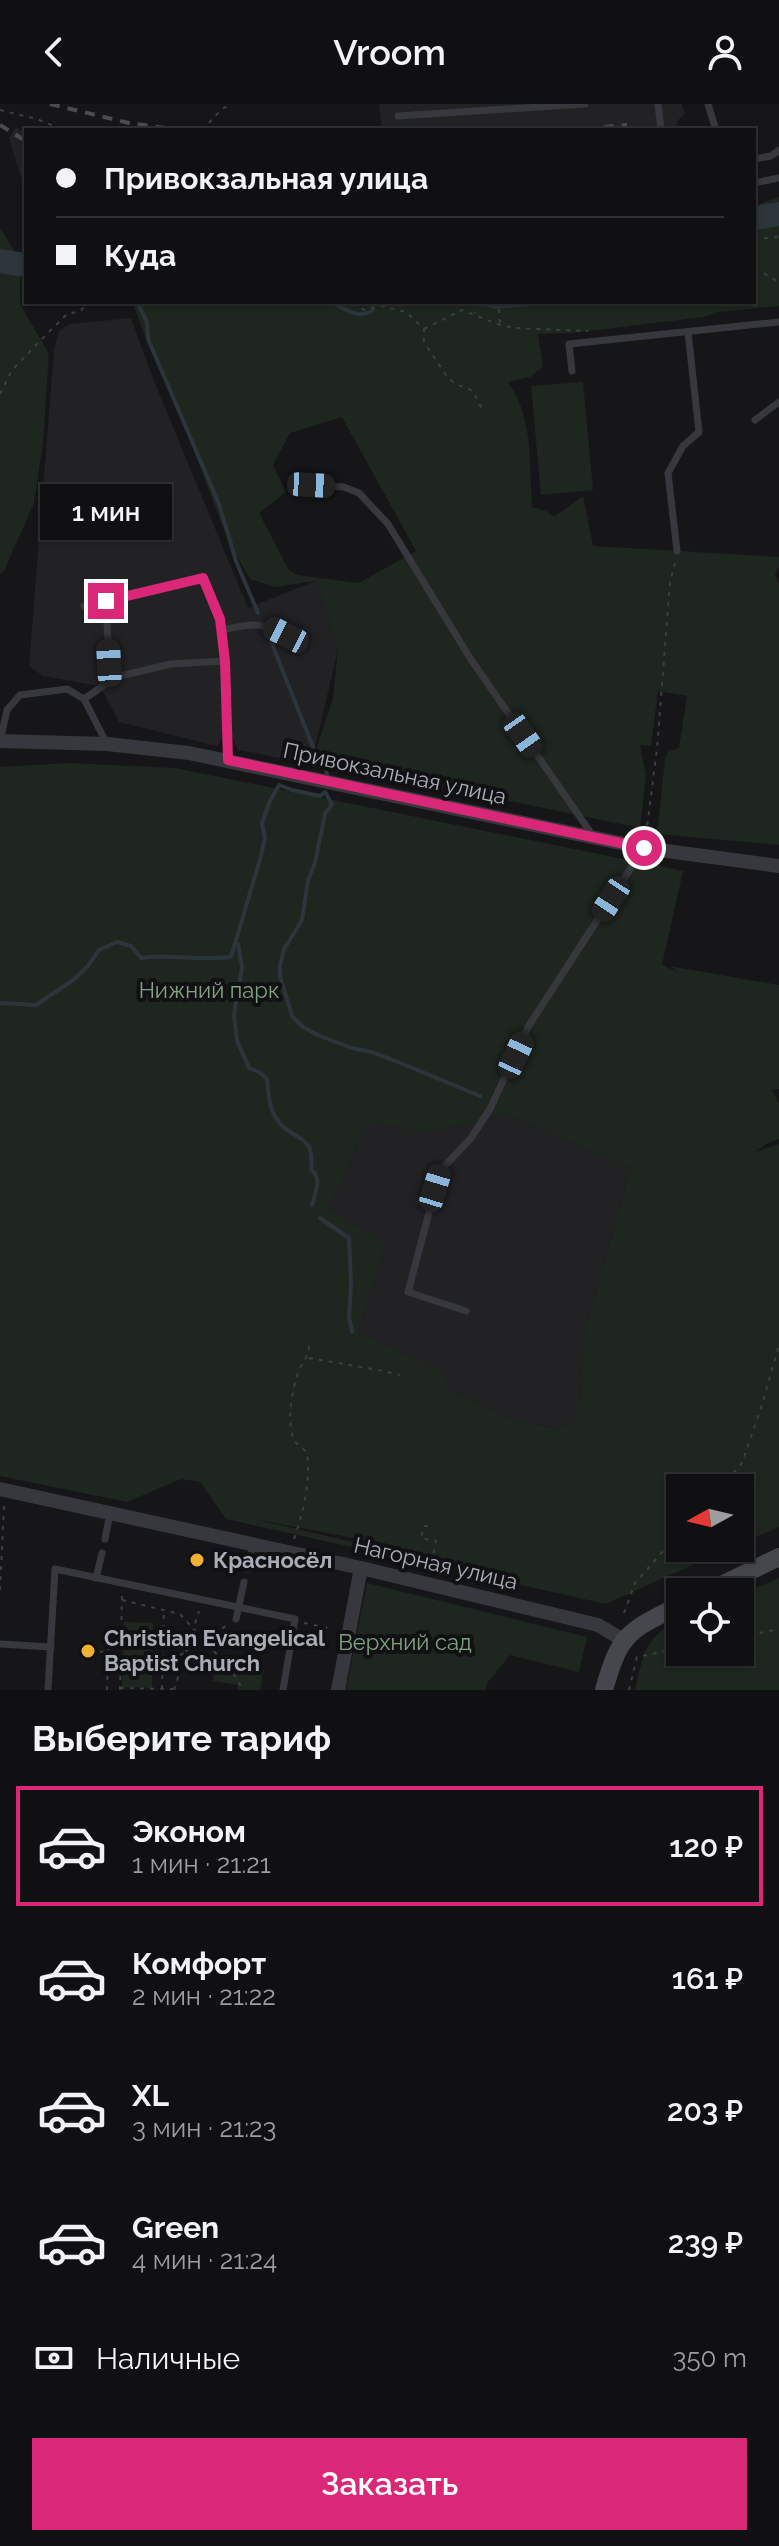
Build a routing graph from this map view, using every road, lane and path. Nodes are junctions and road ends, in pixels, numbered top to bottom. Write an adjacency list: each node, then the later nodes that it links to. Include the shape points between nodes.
1 (231, 104): 8 (path)
2 (585, 104): 6 (lane)
3 (658, 104): 9 (lane)
4 (708, 104): 10 (lane)
5 (0, 110): 7 (path)
6 (398, 116)
7 (58, 128)
8 (204, 128)
9 (661, 128)
10 (715, 128)
11 (779, 150): 12 (lane)
12 (756, 159)
13 (779, 178): 14 (lane)
14 (756, 183)
15 (779, 237): 16 (path)
16 (756, 239)
17 (756, 272): 18 (path)
18 (779, 282)
19 (85, 304): 32 (path, via 81,311 67,314 12,370)
20 (356, 304): 24 (path, via 364,310 382,306)
21 (405, 304): 24 (path)
22 (474, 304): 25 (path)
23 (499, 309): 27 (path)
24 (406, 312): 28 (path)
25 (475, 314): 27 (path); 28 (path, via 462,310)
26 (779, 322): 29 (lane)
27 (500, 325): 30 (path, via 584,330)
28 (424, 329): 34 (path, via 424,342 448,378 473,391)
29 (688, 332): 30 (lane); 37 (lane, via 699,432 683,446 668,473)
30 (594, 341): 31 (lane, via 569,344)
31 (572, 371)
32 (0, 394)
33 (779, 402): 35 (lane)
34 (483, 411)
35 (755, 420)
36 (311, 485): 48 (lane, via 359,493 388,524 470,658)
37 (677, 551): 49 (path)
38 (106, 601): 39 (lane); 40 (lane, via 203,578); 43 (lane, via 109,663)
39 (84, 606)
40 (222, 630): 41 (lane, via 268,625); 42 (lane)
41 (286, 635)
42 (225, 661): 43 (lane, via 171,664); 47 (lane)
43 (116, 677): 44 (lane)
44 (84, 699): 45 (lane, via 67,689 20,695 7,710); 46 (lane)
45 (0, 741): 46 (street, Привокзальная улица)
46 (107, 744): 47 (street, Привокзальная улица)
47 (228, 760): 48 (street, Привокзальная улица)
48 (594, 838): 49 (street, Привокзальная улица)
49 (644, 848): 50 (street, Привокзальная улица); 51 (lane, via 528,1027 490,1109 440,1171 408,1292)
50 (779, 866)
51 (466, 1311)
52 (306, 1344): 54 (path)
53 (779, 1345): 56 (path, via 742,1463)
54 (308, 1358): 55 (path); 64 (path, via 301,1365 291,1403 295,1444 307,1453 308,1462 301,1514)
55 (400, 1375)
56 (732, 1474)
57 (0, 1489): 58 (street, Нагорная улица)
58 (110, 1513): 61 (lane); 62 (street, Нагорная улица)
59 (3, 1517): 73 (path)
60 (428, 1526): 67 (path, via 421,1538 436,1541)
61 (105, 1539)
62 (253, 1544): 64 (street, Нагорная улица); 69 (lane)
63 (666, 1548): 80 (path, via 635,1583)
64 (288, 1551): 68 (street, Нагорная улица)
65 (102, 1553): 70 (lane)
66 (779, 1557): 71 (main road)
67 (431, 1565)
68 (361, 1568): 89 (street, Нагорная улица, via 598,1625); 105 (street)
69 (247, 1569)
70 (96, 1578): 76 (lane); 91 (lane, via 55,1569)
71 (736, 1578)
72 (244, 1582): 76 (lane)
73 (0, 1590)
74 (122, 1592): 75 (path)
75 (122, 1600): 77 (path); 96 (path)
76 (238, 1607): 81 (lane); 82 (lane)
77 (164, 1610): 83 (path, via 180,1614); 97 (path)
78 (199, 1612): 83 (path)
79 (666, 1612): 89 (main road)
80 (624, 1613)
81 (236, 1619): 88 (path)
82 (295, 1622): 85 (path); 104 (lane)
83 (194, 1629): 88 (path); 92 (path)
84 (779, 1629): 87 (path)
85 (342, 1630)
86 (111, 1633): 95 (path)
87 (754, 1634)
88 (204, 1640): 92 (path); 103 (path)
89 (623, 1640): 106 (main road)
90 (0, 1644): 91 (lane)
91 (51, 1647): 100 (lane)
92 (186, 1651): 97 (path); 102 (path)
93 (666, 1651): 107 (path, via 637,1657)
94 (100, 1652): 95 (path)
95 (108, 1652): 96 (path); 101 (path)
96 (121, 1652): 98 (path)
97 (163, 1666): 99 (path)
98 (120, 1689): 99 (path)
99 (162, 1689): 102 (path)
100 (48, 1690)
101 (107, 1690)
102 (174, 1690)
103 (243, 1690)
104 (283, 1690)
105 (338, 1690)
106 (604, 1690)
107 (629, 1690)

